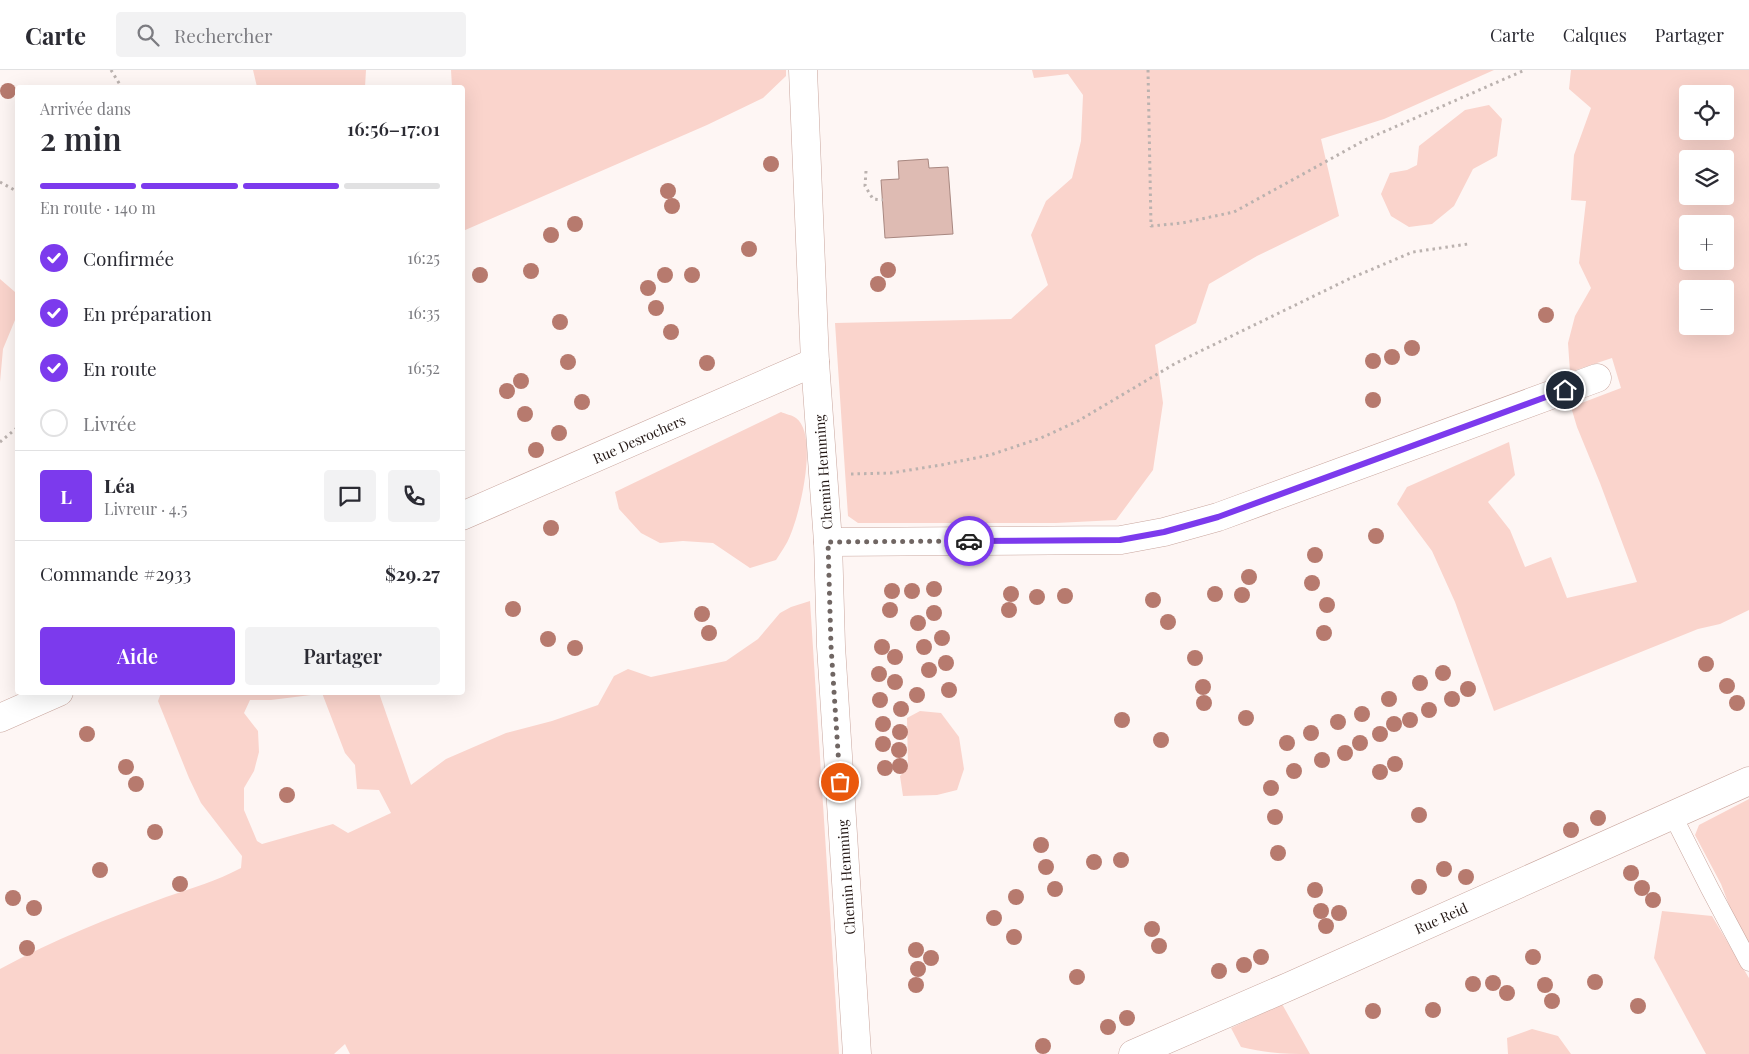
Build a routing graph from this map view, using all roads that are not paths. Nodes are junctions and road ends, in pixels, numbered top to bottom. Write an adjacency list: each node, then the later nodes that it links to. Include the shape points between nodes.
1 (803, 70): 2 (street, Chemin Hemming)
2 (815, 362): 4 (street, Rue Desrochers); 5 (street, Chemin Hemming)
3 (1597, 378): 5 (street, via 1218,517 1164,532 1120,540)
4 (465, 515)
5 (828, 542): 11 (street, Chemin Hemming, via 831,646)
6 (52, 695): 7 (street)
7 (0, 718)
8 (1749, 781): 9 (street, Rue Reid)
9 (1672, 814): 10 (lane); 12 (street, Rue Reid)
10 (1749, 962)
11 (857, 1054)
12 (1133, 1054)

